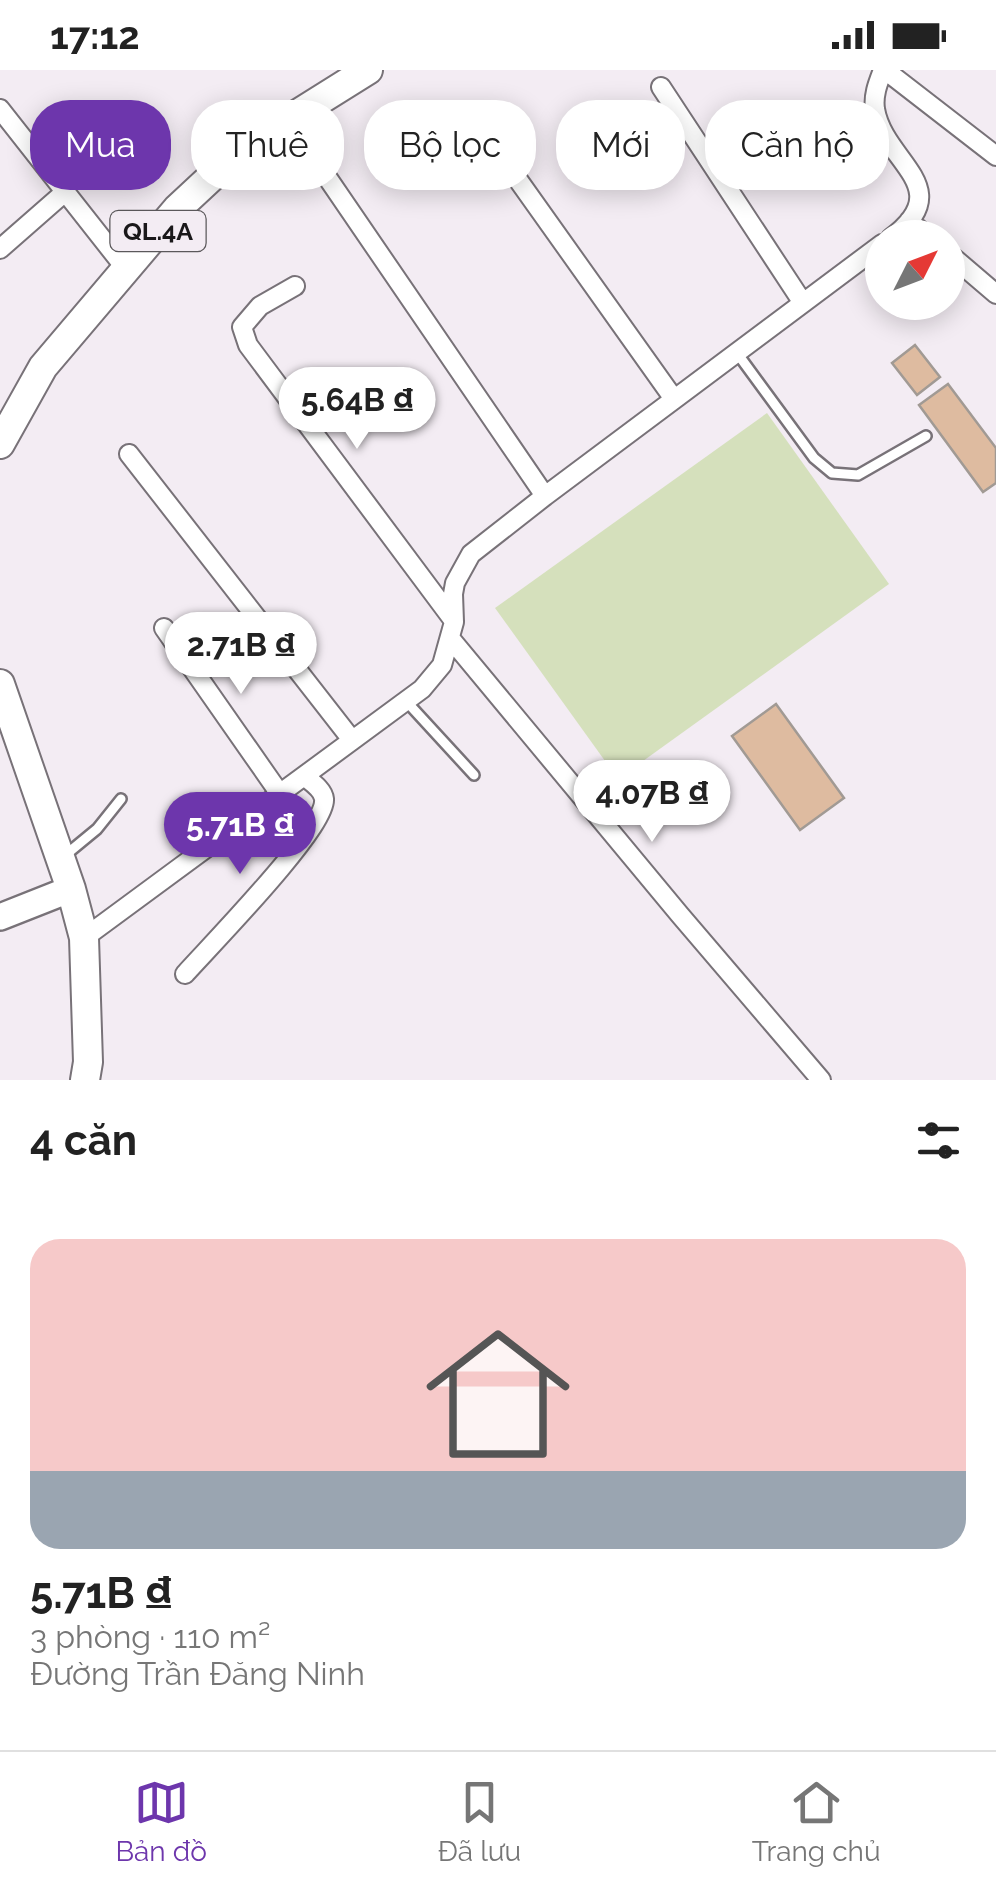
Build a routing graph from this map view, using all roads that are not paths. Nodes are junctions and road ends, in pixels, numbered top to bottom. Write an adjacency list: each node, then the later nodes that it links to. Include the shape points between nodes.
1 (368, 70): 4 (main road, QL.4A)
2 (884, 70): 6 (street); 11 (street, via 874,104 879,124 920,188)
3 (661, 88): 18 (street)
4 (320, 100)
5 (0, 109): 10 (street)
6 (996, 156)
7 (197, 190): 15 (main road, QL.4A)
8 (336, 190): 24 (street)
9 (525, 190): 20 (street)
10 (66, 192): 12 (street); 15 (street)
11 (910, 220)
12 (0, 249)
13 (865, 257): 18 (street)
14 (965, 268): 17 (street)
15 (126, 269): 22 (main road, QL.4A, via 43,367)
16 (295, 286): 26 (street, via 260,306 242,327 248,345)
17 (996, 294)
18 (803, 303): 19 (street)
19 (737, 352): 20 (street); 21 (lane, via 814,458 832,472 858,475)
20 (674, 400): 24 (street)
21 (926, 436)
22 (0, 444)
23 (129, 454): 29 (street)
24 (545, 496): 26 (street, via 471,554 455,583)
25 (164, 628): 32 (street)
26 (452, 630): 28 (street, via 442,665); 40 (street)
27 (0, 684): 34 (main road)
28 (406, 701): 29 (street); 30 (lane)
29 (352, 740): 31 (street)
30 (474, 775)
31 (304, 776): 32 (street); 38 (street, via 322,791 321,813 298,848)
32 (280, 794): 37 (street)
33 (121, 799): 34 (lane)
34 (61, 859): 35 (main road)
35 (71, 889): 36 (street); 37 (main road)
36 (0, 917)
37 (84, 938): 39 (main road)
38 (184, 974)
39 (86, 1080)
40 (821, 1080)

